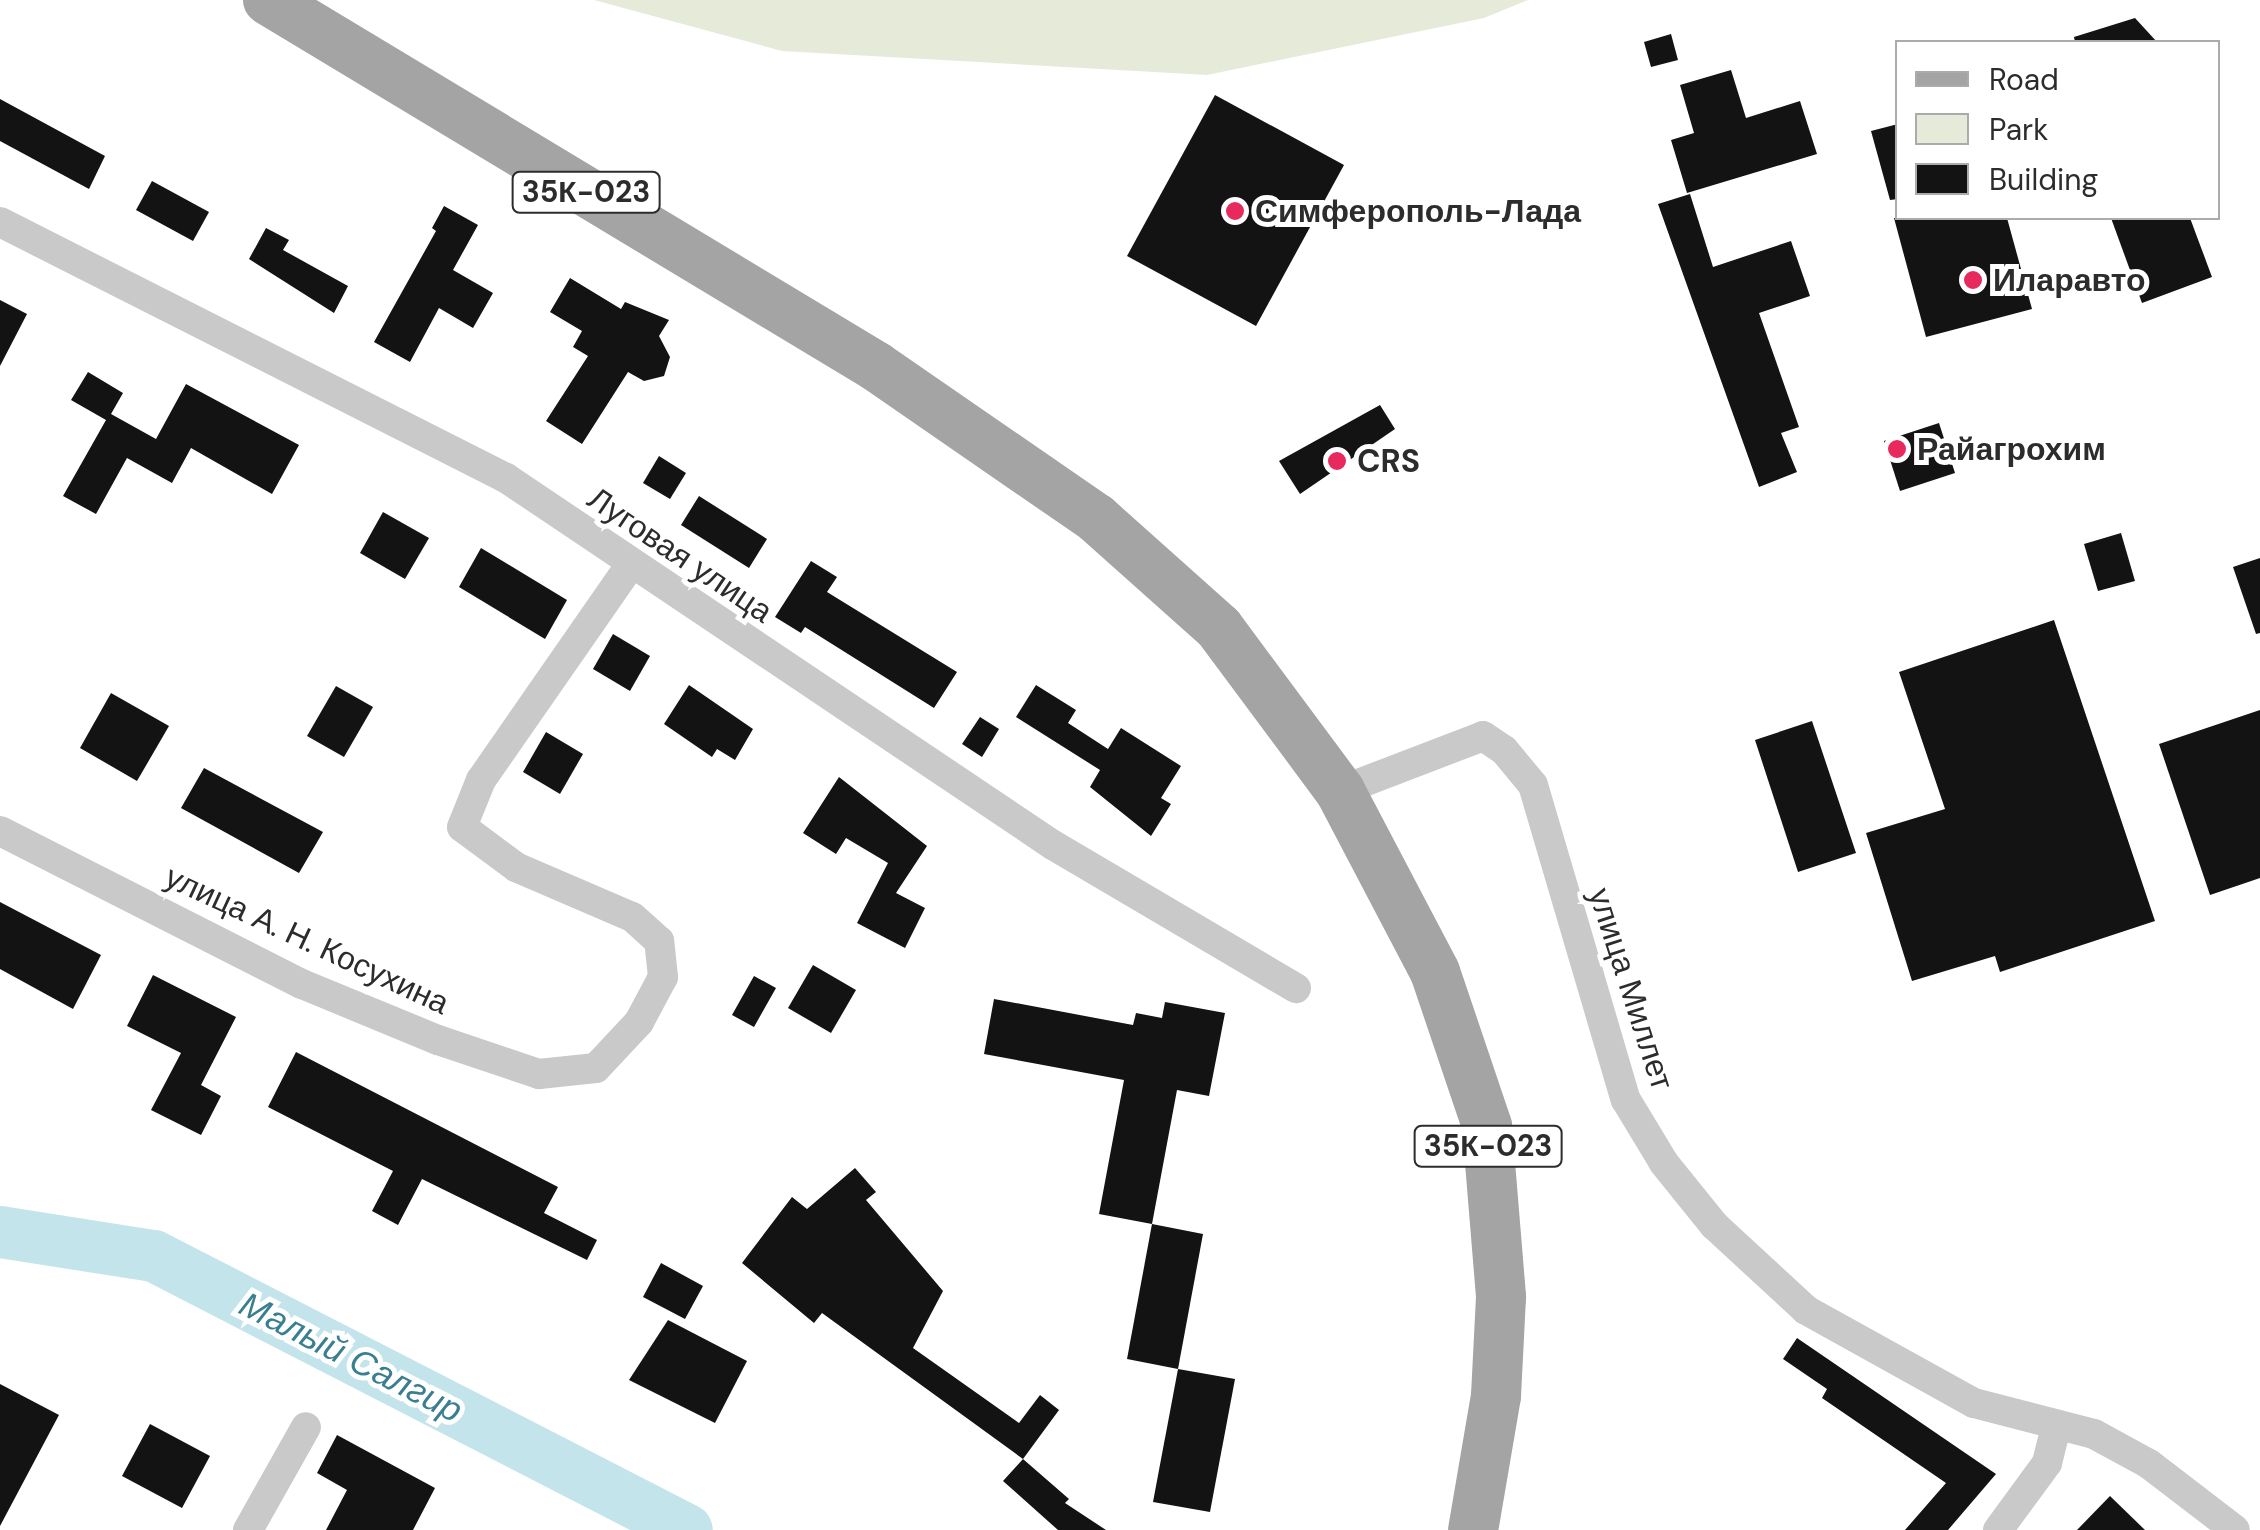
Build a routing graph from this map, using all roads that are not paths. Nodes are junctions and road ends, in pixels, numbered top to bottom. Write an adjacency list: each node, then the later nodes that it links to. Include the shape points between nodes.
1 (268, 0): 4 (main road, 35К-023, via 878,367 1084,510 1219,628)
2 (0, 222): 3 (street, Луговая улица, via 506,478)
3 (630, 566): 5 (street, улица А. Н. Косухина, via 481,780 462,827 516,867 632,916 660,941 663,977 639,1022 596,1068 539,1074 438,1040 302,984); 6 (street, Луговая улица, via 1053,845)
4 (1340, 792): 8 (street, улица Миллет, via 1483,736 1522,765 1626,1100 1714,1226 1806,1310 1974,1403); 10 (main road, 35К-023, via 1434,972 1486,1126 1501,1297 1496,1396)
5 (0, 832)
6 (1296, 988)
7 (306, 1426): 9 (street)
8 (2056, 1426): 11 (street, via 2047,1463); 12 (street, улица Миллет, via 2094,1434 2149,1464)
9 (248, 1530)
10 (1474, 1530)
11 (1998, 1530)
12 (2235, 1530)

